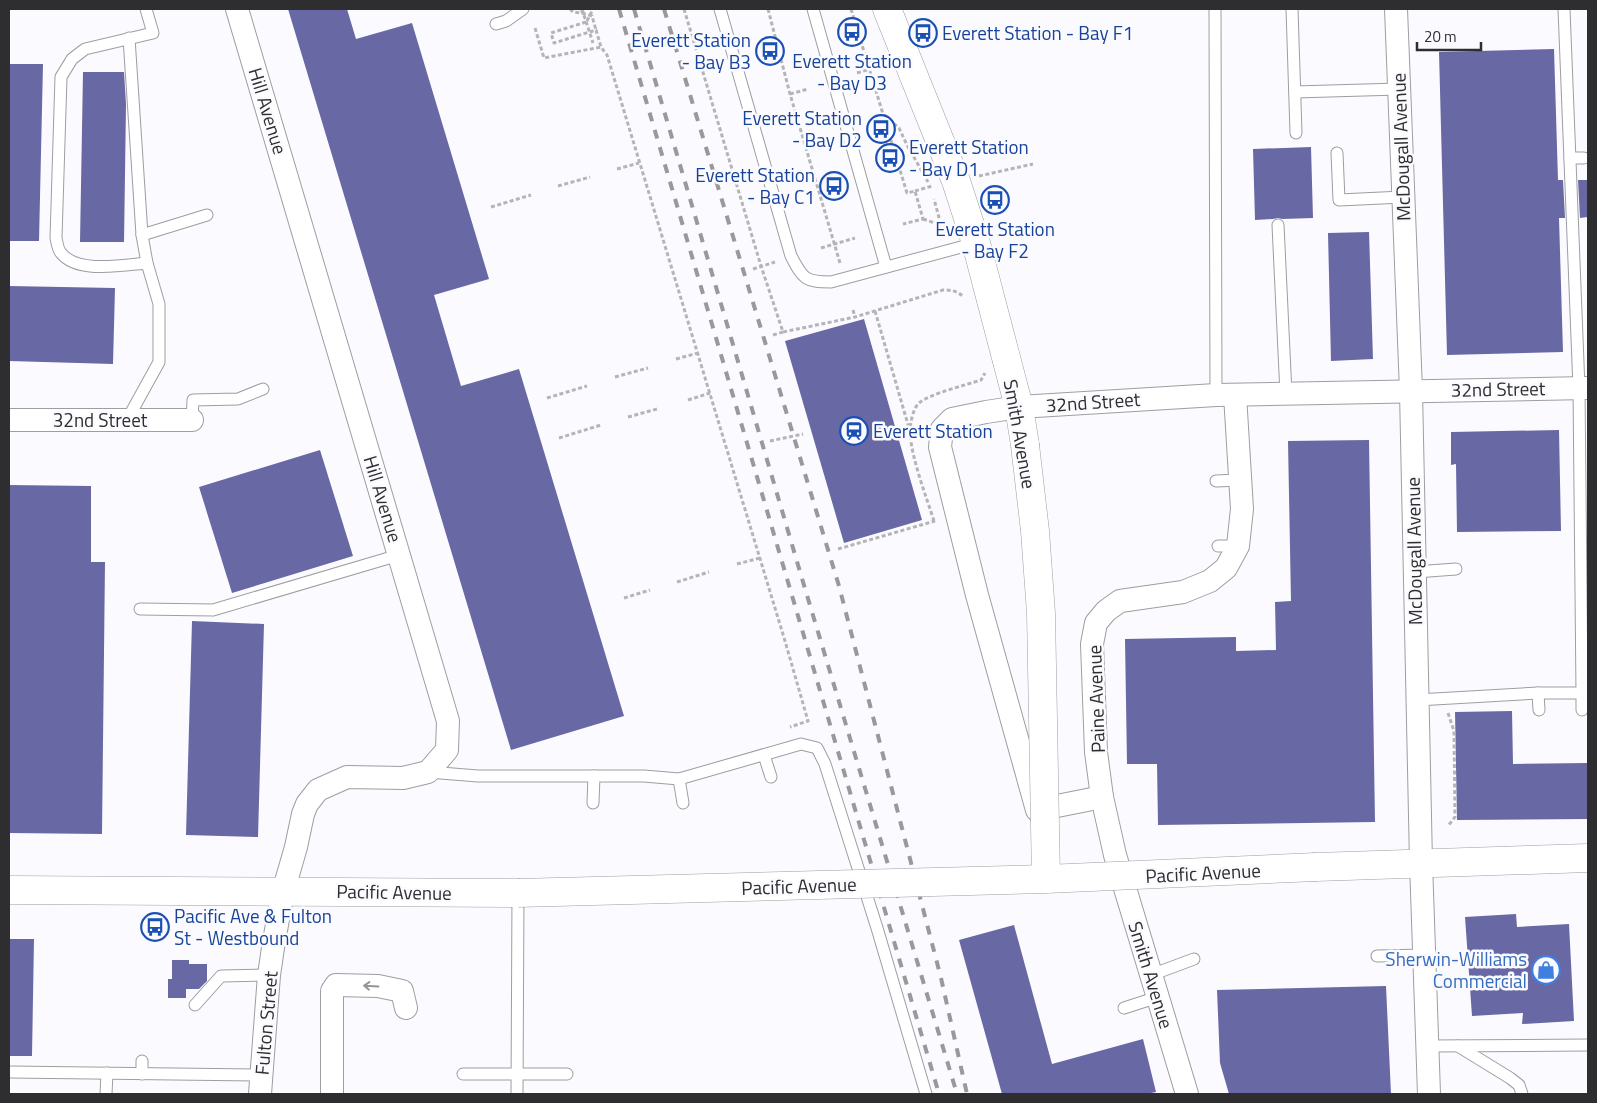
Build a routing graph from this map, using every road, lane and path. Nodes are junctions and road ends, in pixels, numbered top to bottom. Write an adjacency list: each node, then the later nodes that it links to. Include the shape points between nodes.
1 (146, 9): 21 (lane, via 153,33)
2 (237, 9): 102 (street, Hill Avenue)
3 (522, 9): 18 (lane)
4 (570, 9): 16 (path, via 573,12)
5 (593, 9): 17 (path, bridge)
6 (684, 9): 62 (path)
7 (720, 9): 63 (lane, via 791,256 801,274 813,282 831,282)
8 (768, 9): 29 (path)
9 (814, 9): 63 (lane)
10 (851, 9): 24 (path)
11 (887, 9): 56 (street, Smith Avenue, via 956,181)
12 (1215, 9): 83 (lane)
13 (1292, 9): 28 (lane)
14 (1396, 9): 27 (street, McDougall Avenue)
15 (1564, 9): 33 (lane)
16 (582, 10): 17 (path, bridge); 20 (path, via 592,16)
17 (586, 22): 20 (path, via 551,33 554,43); 22 (path, bridge)
18 (496, 24)
19 (535, 28): 23 (path, via 544,58)
20 (596, 30): 23 (path)
21 (129, 38): 54 (lane); 60 (lane, via 85,49 72,60 61,77 56,238 59,252 77,264)
22 (593, 43)
23 (601, 47): 35 (path, via 607,55)
24 (870, 69): 25 (path); 30 (path)
25 (857, 73)
26 (808, 89): 29 (path)
27 (1399, 89): 28 (lane); 46 (street, McDougall Avenue)
28 (1295, 92): 31 (lane)
29 (790, 94): 57 (path)
30 (884, 115): 42 (path, via 899,128); 43 (path, via 907,193)
31 (1296, 133)
32 (1337, 153): 46 (lane, via 1339,200)
33 (1570, 158): 34 (lane); 52 (lane)
34 (1584, 158)
35 (639, 163): 37 (path); 72 (path)
36 (1033, 164): 39 (path)
37 (617, 169)
38 (590, 177): 41 (path)
39 (976, 177)
40 (937, 185): 42 (path)
41 (558, 186)
42 (931, 187): 43 (path)
43 (915, 191): 49 (path)
44 (532, 195): 47 (path)
45 (933, 196): 49 (path, via 941,224)
46 (1403, 197): 80 (street, McDougall Avenue)
47 (491, 207)
48 (207, 215): 54 (lane)
49 (924, 219): 50 (path)
50 (903, 224)
51 (1278, 224): 82 (lane)
52 (1573, 231): 53 (lane); 71 (lane)
53 (1585, 231)
54 (142, 235): 60 (lane)
55 (855, 238): 57 (path)
56 (976, 243): 63 (lane); 87 (street, Smith Avenue)
57 (834, 244): 58 (path); 61 (path)
58 (821, 248)
59 (775, 262): 62 (path)
60 (147, 264): 90 (lane, via 159,304 159,362)
61 (840, 264)
62 (761, 266): 64 (path); 69 (path)
63 (886, 267)
64 (753, 269)
65 (969, 301): 67 (path, via 959,292 943,290)
66 (853, 310): 68 (path)
67 (874, 311): 68 (path); 93 (path)
68 (855, 317): 69 (path)
69 (783, 332): 70 (path)
70 (772, 335)
71 (1583, 340): 78 (lane)
72 (698, 353): 73 (path); 81 (path)
73 (676, 359)
74 (648, 368): 76 (path)
75 (986, 369): 93 (path, via 980,380 919,403)
76 (615, 377)
77 (587, 386): 84 (path)
78 (1584, 388): 80 (street, 32nd Street); 113 (lane)
79 (262, 389): 91 (lane, via 238,398 193,400)
80 (1411, 391): 82 (street, 32nd Street); 107 (street, McDougall Avenue)
81 (710, 393): 85 (path); 103 (path)
82 (1286, 394): 83 (street, 32nd Street)
83 (1225, 395): 87 (street, 32nd Street); 97 (street, Paine Avenue)
84 (547, 398)
85 (688, 400)
86 (657, 408): 88 (path)
87 (1019, 408): 99 (street, 32nd Street, via 952,419 942,429 940,447); 130 (street, Smith Avenue, bridge, via 1036,531 1041,613)
88 (628, 417)
89 (9, 420): 90 (street, 32nd Street)
90 (127, 420): 91 (street, 32nd Street)
91 (192, 420)
92 (600, 425): 95 (path)
93 (910, 430): 100 (path)
94 (803, 434): 96 (path)
95 (559, 438)
96 (770, 441)
97 (1240, 480): 98 (lane); 123 (street, Paine Avenue, via 1242,509 1228,546 1226,568 1210,581 1183,592 1120,602 1096,623 1092,644 1096,752)
98 (1216, 481)
99 (957, 514): 100 (path); 123 (street, 32nd Street, via 1037,810)
100 (934, 521): 101 (path)
101 (838, 549)
102 (399, 555): 111 (lane, via 213,610); 119 (street, Hill Avenue, via 448,721 446,750)
103 (760, 558): 104 (path); 117 (path, via 808,721)
104 (737, 564)
105 (1456, 569): 107 (lane)
106 (710, 572): 108 (path)
107 (1414, 572): 114 (street, McDougall Avenue)
108 (677, 582)
109 (650, 590): 110 (path)
110 (624, 598)
111 (140, 609)
112 (1538, 693): 113 (lane); 114 (lane); 115 (lane)
113 (1582, 693): 116 (lane)
114 (1426, 700): 126 (path, via 1448,713 1454,731 1455,817); 129 (street, McDougall Avenue)
115 (1539, 710)
116 (1582, 710)
117 (790, 727)
118 (764, 756): 121 (lane); 122 (lane); 157 (lane, via 801,744 817,748 825,764)
119 (428, 772): 120 (lane, via 478,776); 132 (street, via 403,778 347,777 318,790 303,814)
120 (594, 776): 122 (lane); 124 (lane)
121 (771, 777)
122 (678, 779): 125 (lane)
123 (1102, 796): 127 (street, Paine Avenue)
124 (593, 803)
125 (683, 803)
126 (1448, 826)
127 (1115, 855): 138 (street, Smith Avenue)
128 (1588, 858): 129 (street, Pacific Avenue)
129 (1420, 863): 130 (street, Pacific Avenue, bridge); 134 (street, McDougall Avenue)
130 (1046, 879): 133 (street, Pacific Avenue, bridge)
131 (9, 890): 132 (street, Pacific Avenue)
132 (283, 892): 133 (street, Pacific Avenue); 137 (street, Fulton Street)
133 (518, 893): 149 (lane)
134 (1424, 955): 135 (lane); 144 (street, McDougall Avenue)
135 (1377, 956)
136 (1194, 960): 138 (lane)
137 (270, 975): 140 (lane, via 221,976); 153 (street, Fulton Street)
138 (1151, 975): 139 (street, Smith Avenue)
139 (1158, 997): 142 (lane); 158 (street, Smith Avenue)
140 (195, 1005)
141 (406, 1008): 155 (street, one-way to 155, via 402,991 378,986 336,985 332,990)
142 (1124, 1008)
143 (1588, 1045): 145 (lane)
144 (1427, 1046): 145 (lane); 159 (street, McDougall Avenue)
145 (1458, 1046): 160 (lane, via 1514,1081)
146 (142, 1061): 150 (lane)
147 (9, 1072): 148 (lane)
148 (107, 1073): 150 (lane); 154 (lane)
149 (516, 1073): 151 (lane); 152 (lane); 156 (lane)
150 (142, 1074): 153 (lane, via 195,1070)
151 (463, 1074)
152 (568, 1074)
153 (260, 1085)
154 (106, 1094)
155 (332, 1094)
156 (516, 1094)
157 (926, 1094)
158 (1187, 1094)
159 (1429, 1094)
160 (1522, 1094)

